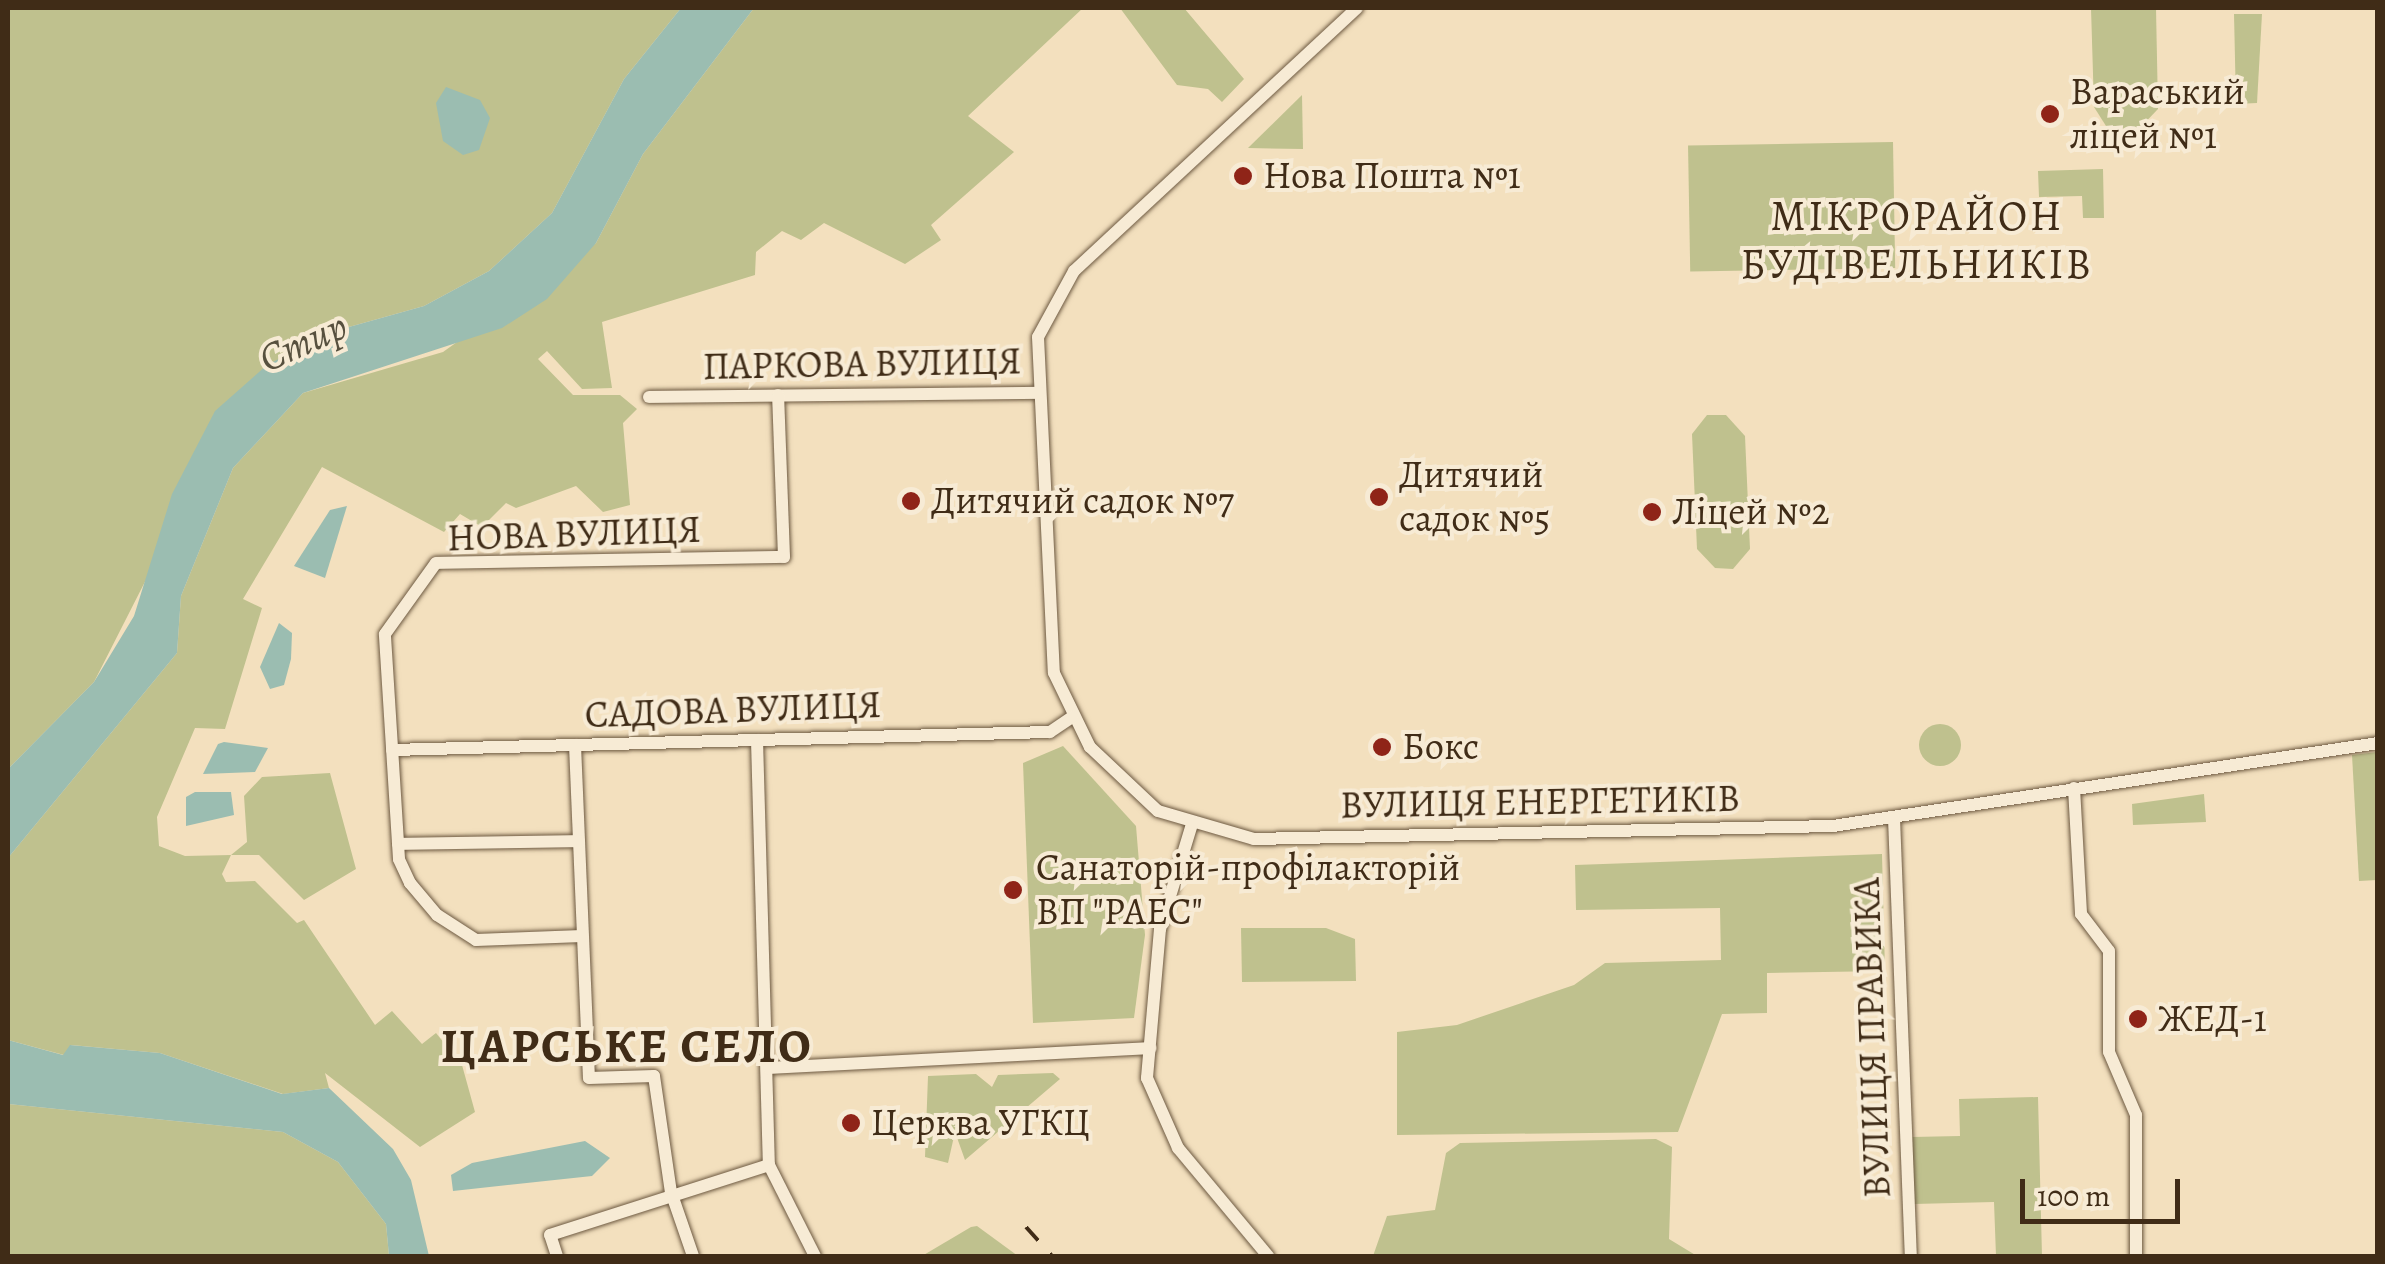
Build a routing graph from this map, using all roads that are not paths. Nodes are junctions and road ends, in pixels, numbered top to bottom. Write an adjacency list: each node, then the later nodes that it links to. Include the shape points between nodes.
1 (1356, 8): 2 (street, ПАРКОВА ВУЛИЦЯ, via 1074,271 1042,324)
2 (1040, 393): 3 (street, ПАРКОВА ВУЛИЦЯ); 5 (street, ВУЛИЦЯ ЕНЕРГЕТИКІВ, via 1048,634)
3 (778, 395): 4 (street, ПАРКОВА ВУЛИЦЯ); 9 (street, НОВА ВУЛИЦЯ, via 784,557 436,563 385,634)
4 (649, 397)
5 (1072, 717): 6 (street, САДОВА ВУЛИЦЯ, via 1050,732); 12 (street, ВУЛИЦЯ ЕНЕРГЕТИКІВ, via 1118,778)
6 (756, 740): 8 (street, САДОВА ВУЛИЦЯ); 17 (street)
7 (2378, 742): 10 (street, ВУЛИЦЯ ЕНЕРГЕТИКІВ)
8 (574, 745): 9 (street, САДОВА ВУЛИЦЯ); 13 (street)
9 (392, 750): 14 (street, НОВА ВУЛИЦЯ)
10 (2074, 788): 11 (street, ВУЛИЦЯ ЕНЕРГЕТИКІВ); 25 (street, via 2081,914 2109,951 2110,1052 2136,1115)
11 (1894, 818): 12 (street, ВУЛИЦЯ ЕНЕРГЕТИКІВ, via 1254,839); 24 (street, ВУЛИЦЯ ПРАВИКА)
12 (1192, 824): 16 (street, via 1160,928)
13 (578, 840): 14 (street); 15 (street)
14 (398, 844): 15 (street, НОВА ВУЛИЦЯ, via 419,894 476,940)
15 (582, 936): 19 (street, via 590,1078 654,1076)
16 (1150, 1048): 17 (street); 23 (street, via 1157,1113)
17 (768, 1068): 18 (street)
18 (769, 1165): 19 (street); 22 (street)
19 (671, 1192): 20 (street, via 550,1235); 21 (street)
20 (558, 1256)
21 (693, 1256)
22 (815, 1256)
23 (1268, 1256)
24 (1911, 1256)
25 (2136, 1256)

